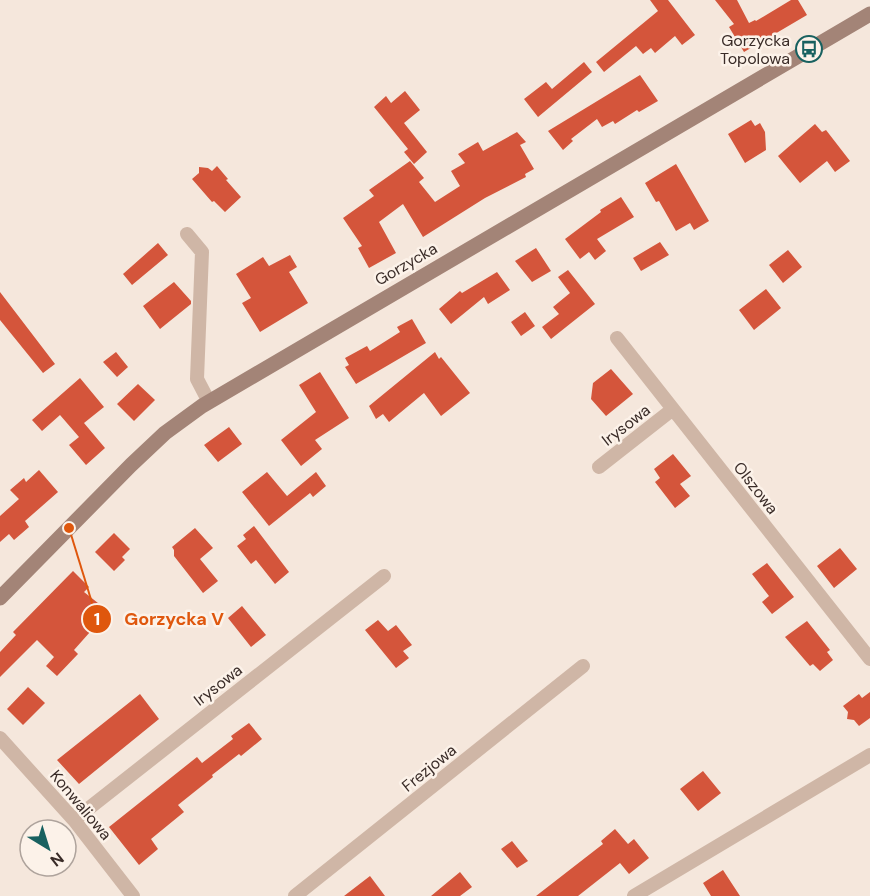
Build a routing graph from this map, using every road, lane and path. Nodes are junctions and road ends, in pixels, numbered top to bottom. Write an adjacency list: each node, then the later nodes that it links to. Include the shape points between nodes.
1 (870, 14): 4 (street, Gorzycka)
2 (187, 234): 4 (street, via 202,252 197,379)
3 (617, 338): 5 (street, Olszowa)
4 (209, 402): 8 (street, Gorzycka, via 136,459)
5 (673, 410): 6 (street, Irysowa); 9 (street, Olszowa)
6 (599, 468)
7 (384, 576): 14 (street, Irysowa)
8 (0, 598)
9 (870, 659)
10 (583, 666): 17 (street, Frezjowa)
11 (0, 738): 13 (street, Konwaliowa)
12 (870, 755): 18 (street)
13 (72, 818)
14 (77, 818)
15 (78, 825): 16 (street, Konwaliowa)
16 (134, 896)
17 (295, 896)
18 (634, 896)

